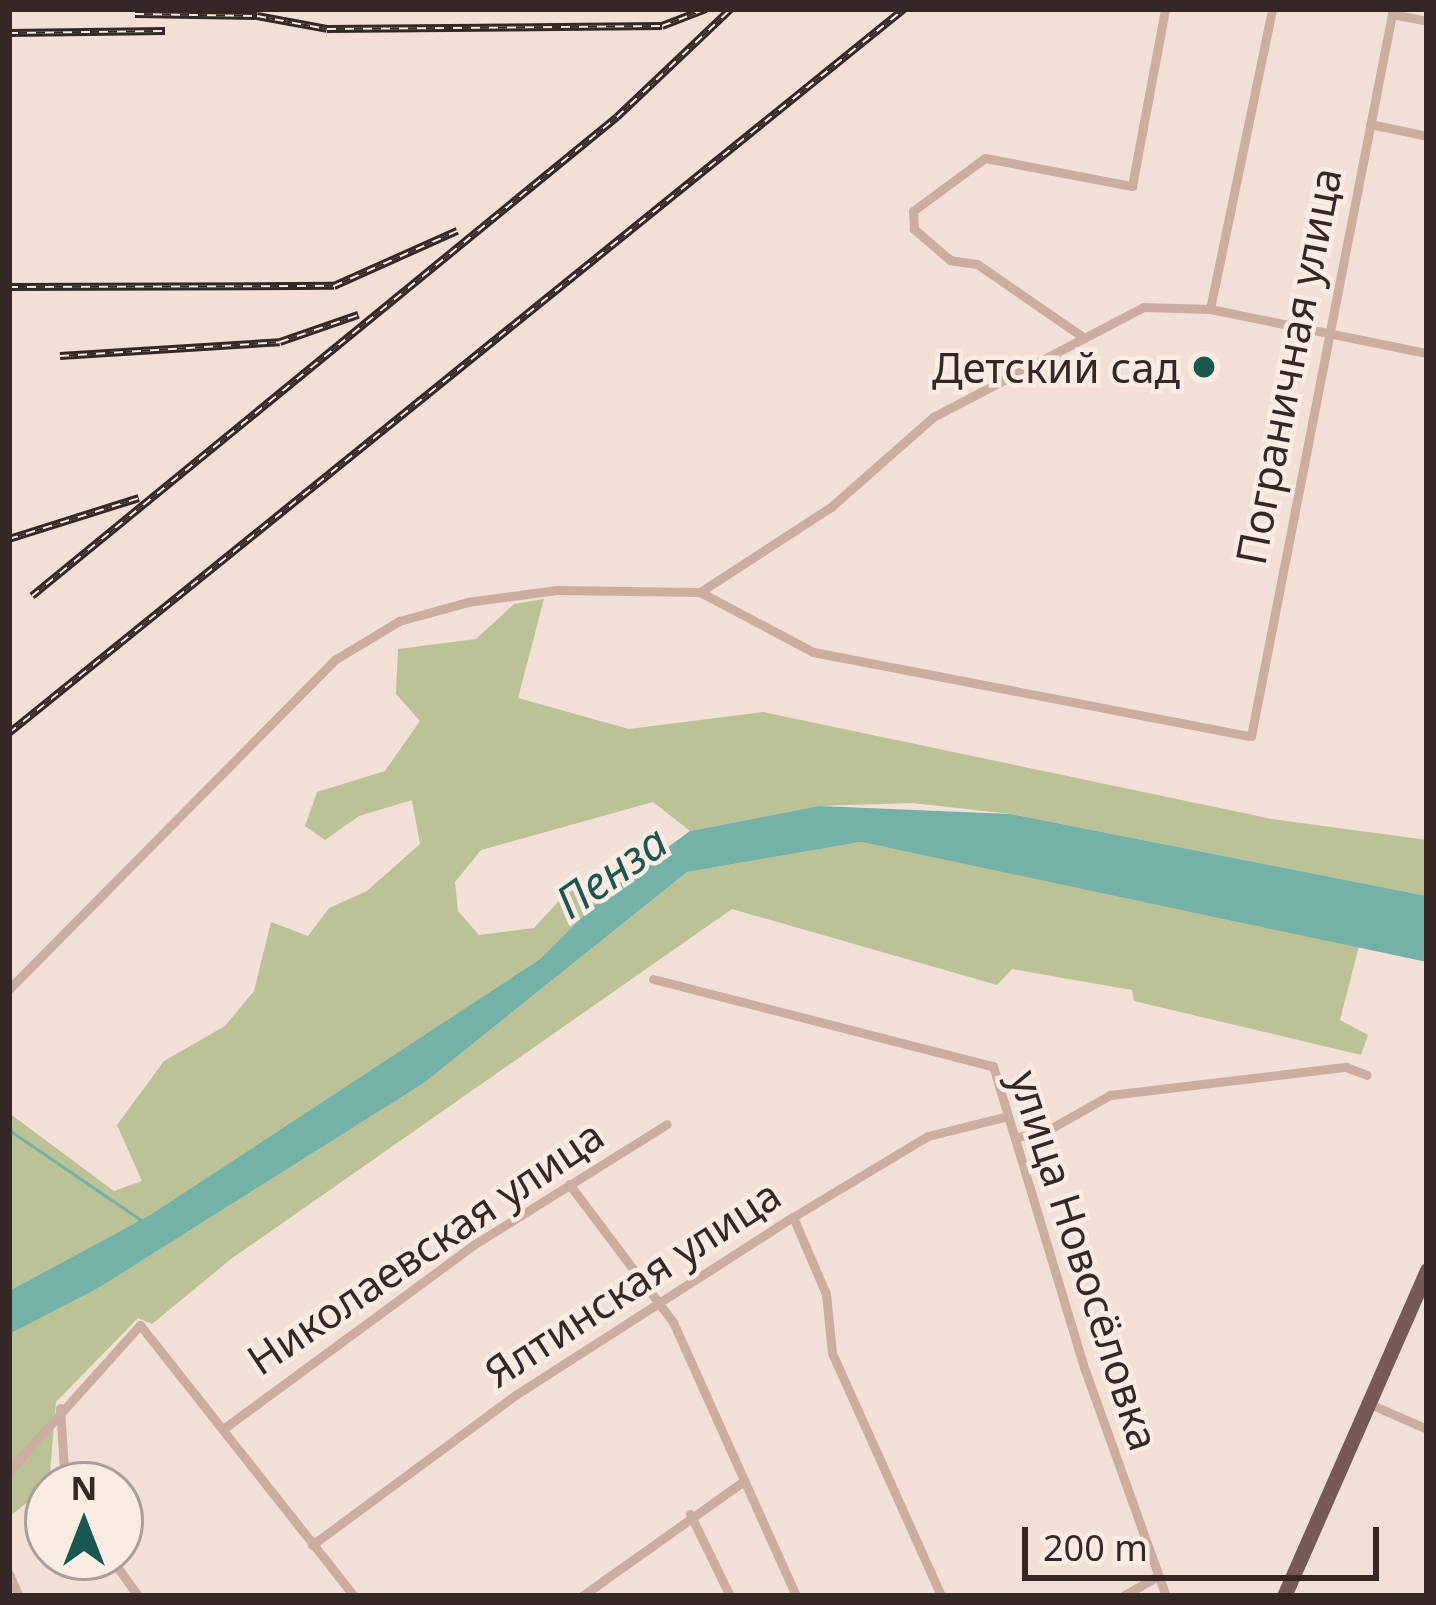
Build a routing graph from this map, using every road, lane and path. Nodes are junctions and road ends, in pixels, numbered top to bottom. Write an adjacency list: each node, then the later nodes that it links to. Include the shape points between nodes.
1 (1166, 9): 9 (street, via 1132,186 985,158 913,212 914,229 950,260 977,263)
2 (1272, 9): 7 (street)
3 (1392, 12): 4 (street); 5 (street, Пограничная улица)
4 (1427, 21)
5 (1370, 124): 6 (street); 8 (street, Пограничная улица)
6 (1427, 136)
7 (1210, 309): 8 (street); 9 (street, via 1143,307)
8 (1326, 333): 10 (street); 11 (street, Пограничная улица, via 1251,736 813,652)
9 (1080, 334): 11 (street, via 933,417 831,507)
10 (1427, 353)
11 (700, 592): 13 (street, via 556,590 399,621 337,659 274,718)
12 (653, 979): 15 (street, улица Новосёловка, via 993,1066)
13 (9, 989)
14 (1366, 1076): 17 (street, via 1346,1067 1110,1095 1041,1134)
15 (1009, 1116): 17 (street, улица Новосёловка); 19 (street, Ялтинская улица, via 928,1136)
16 (667, 1124): 18 (street, Николаевская улица)
17 (1015, 1137): 32 (street, улица Новосёловка)
18 (569, 1184): 21 (street); 24 (street, Николаевская улица, via 303,1363)
19 (794, 1217): 21 (street, Ялтинская улица); 38 (street, via 826,1294 832,1353)
20 (1427, 1270): 22 (main road)
21 (658, 1302): 28 (street); 30 (street, Ялтинская улица)
22 (1370, 1404): 25 (street); 41 (main road)
23 (60, 1408): 24 (street, via 140,1324); 26 (street); 27 (street)
24 (223, 1429): 30 (street)
25 (1427, 1429)
26 (63, 1461)
27 (9, 1471)
28 (744, 1481): 29 (street); 37 (street)
29 (690, 1514): 35 (street); 36 (street)
30 (312, 1545): 34 (street)
31 (9, 1574): 33 (street)
32 (1157, 1576): 39 (street); 40 (street, улица Новосёловка)
33 (20, 1596)
34 (354, 1596)
35 (581, 1596)
36 (730, 1596)
37 (796, 1596)
38 (941, 1596)
39 (1124, 1596)
40 (1166, 1596)
41 (1284, 1596)

